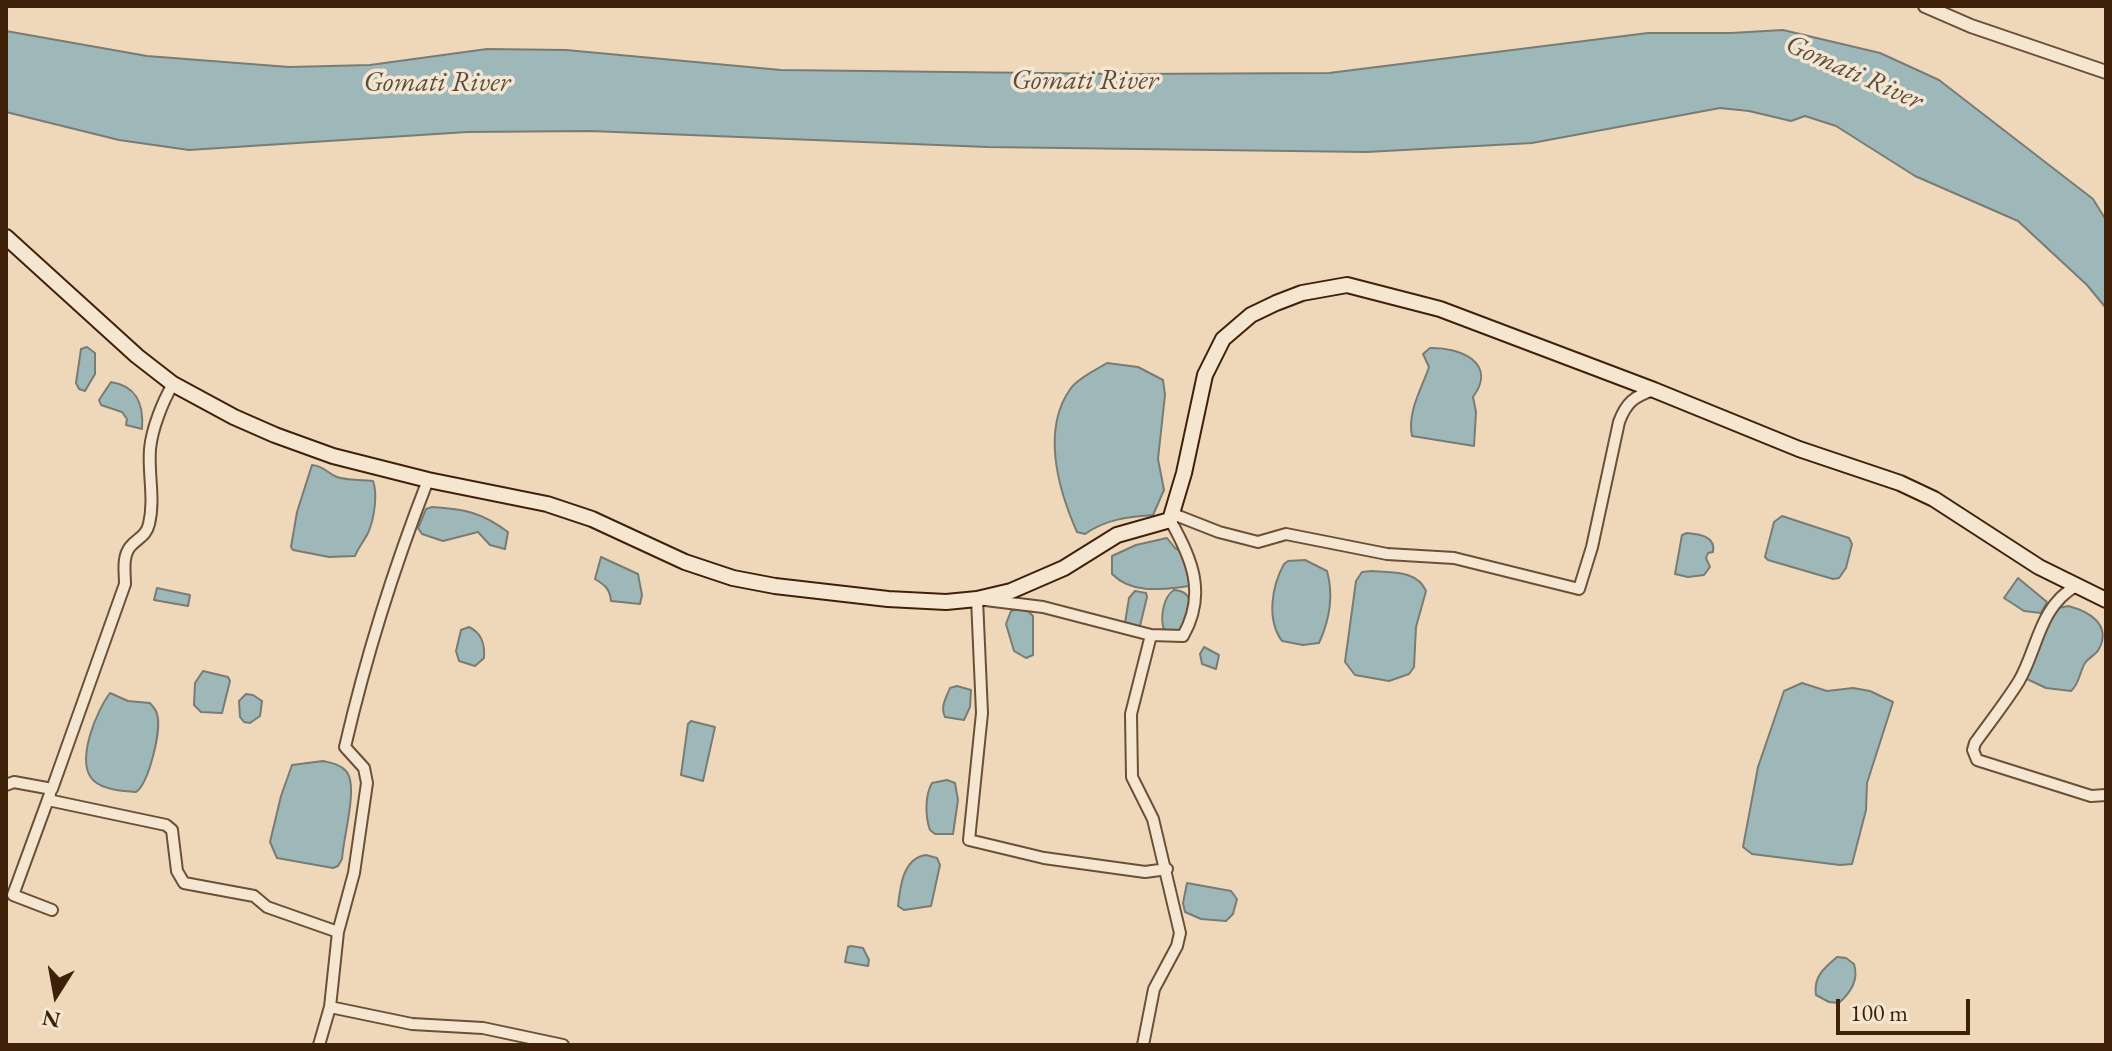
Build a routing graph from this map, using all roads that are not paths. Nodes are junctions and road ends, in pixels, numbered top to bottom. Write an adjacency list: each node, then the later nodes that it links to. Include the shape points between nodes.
1 (1925, 6): 2 (street)
2 (2106, 72)
3 (6, 237): 4 (main road)
4 (173, 384): 6 (main road, via 275,435); 13 (street, via 150,448 148,529 126,554 125,584)
5 (1654, 390): 7 (street, via 1625,406 1579,589 1454,558 1387,554 1286,534 1258,542); 7 (main road, via 1440,309 1375,290 1347,285 1302,293 1251,315 1223,339 1205,375); 8 (main road, via 1900,483)
6 (428, 480): 9 (main road, via 547,504 733,578 888,599); 18 (street, via 403,543 345,747 364,768 367,783 354,873)
7 (1172, 517): 9 (main road, via 1117,535 1064,568 1011,591); 11 (street, via 1195,570 1191,620 1183,636)
8 (2076, 586): 10 (main road); 14 (street, via 2058,598 2020,679 1973,750 1977,760 2091,796)
9 (977, 599): 11 (street, via 1043,607); 16 (street, via 982,713 969,840 1044,858 1145,872)
10 (2106, 600)
11 (1151, 635): 16 (street, via 1131,714 1132,777 1153,819)
12 (6, 785): 13 (street)
13 (52, 789): 15 (street)
14 (2106, 795)
15 (48, 800): 17 (street, via 13,895); 18 (street, via 166,825 172,830 177,871 184,883 254,896 263,905)
16 (1167, 869): 23 (street, via 1180,933 1154,989)
17 (52, 910)
18 (338, 932): 19 (street)
19 (330, 1007): 20 (street, via 412,1024 483,1028); 21 (street)
20 (518, 1040): 22 (street)
21 (319, 1045)
22 (563, 1045)
23 (1143, 1045)

